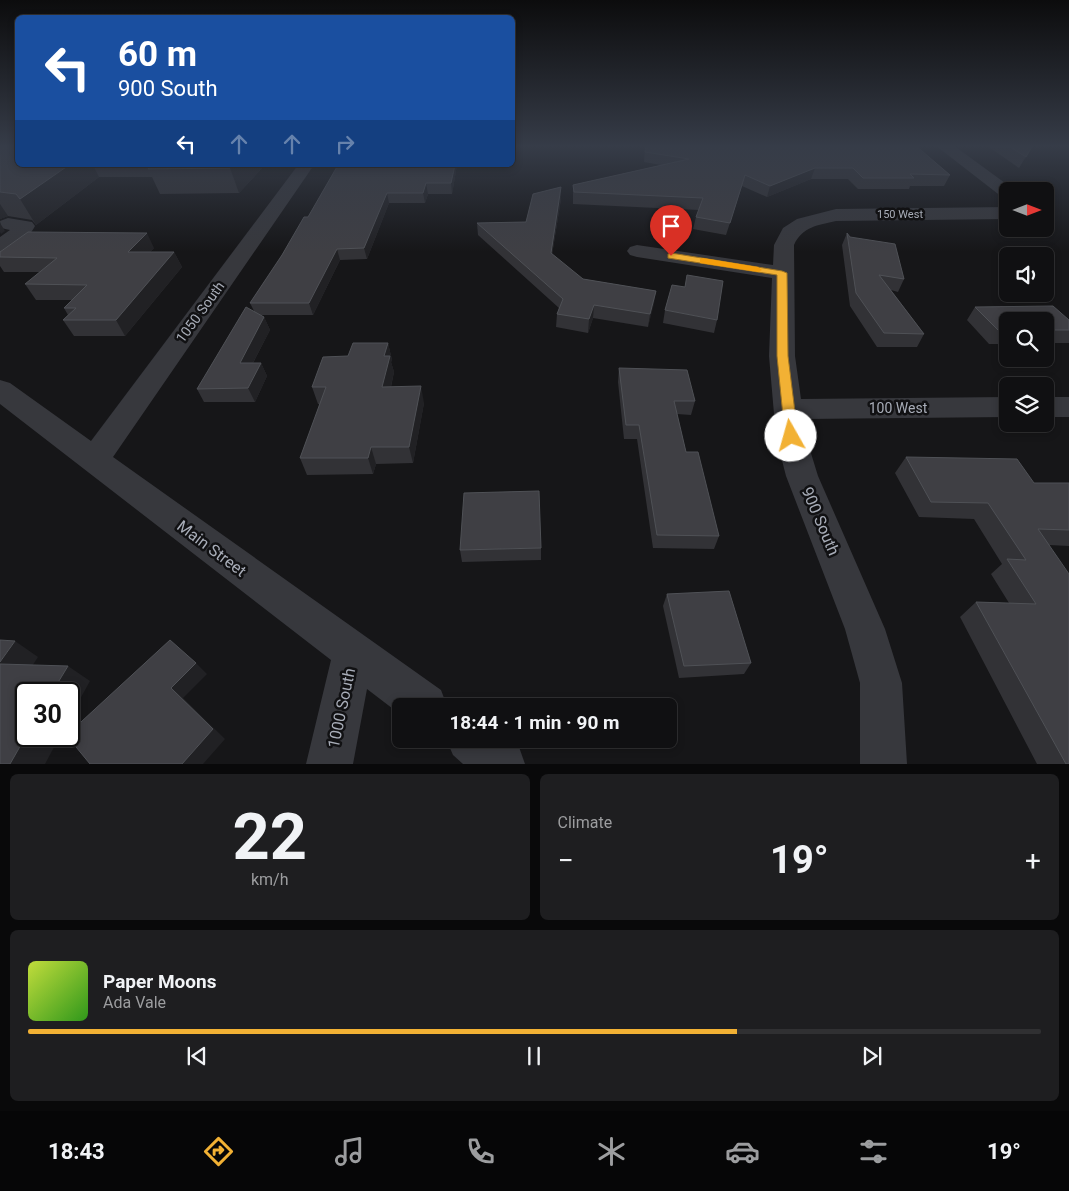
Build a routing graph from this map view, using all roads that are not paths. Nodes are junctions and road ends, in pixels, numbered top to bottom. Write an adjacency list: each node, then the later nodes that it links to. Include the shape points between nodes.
1 (295, 181): 13 (street, 1050 South)
2 (999, 213): 4 (street, 150 West, via 849,214 814,219)
3 (8, 224): 5 (street, via 25,226)
4 (796, 228): 7 (street, 900 South, via 790,232 784,245)
5 (0, 247)
6 (637, 251): 7 (street)
7 (782, 273): 12 (street, 900 South, via 782,356)
8 (0, 390): 13 (street, Main Street)
9 (999, 407): 12 (street, 100 West)
10 (1054, 407): 11 (street)
11 (1069, 407)
12 (788, 409): 19 (street, 900 South, via 791,436 802,476 865,629 881,683)
13 (94, 460): 14 (street, Main Street)
14 (353, 653): 15 (street, Main Street); 17 (street, 1000 South)
15 (414, 698)
16 (480, 748): 18 (street)
17 (329, 764)
18 (502, 764)
19 (884, 764)

